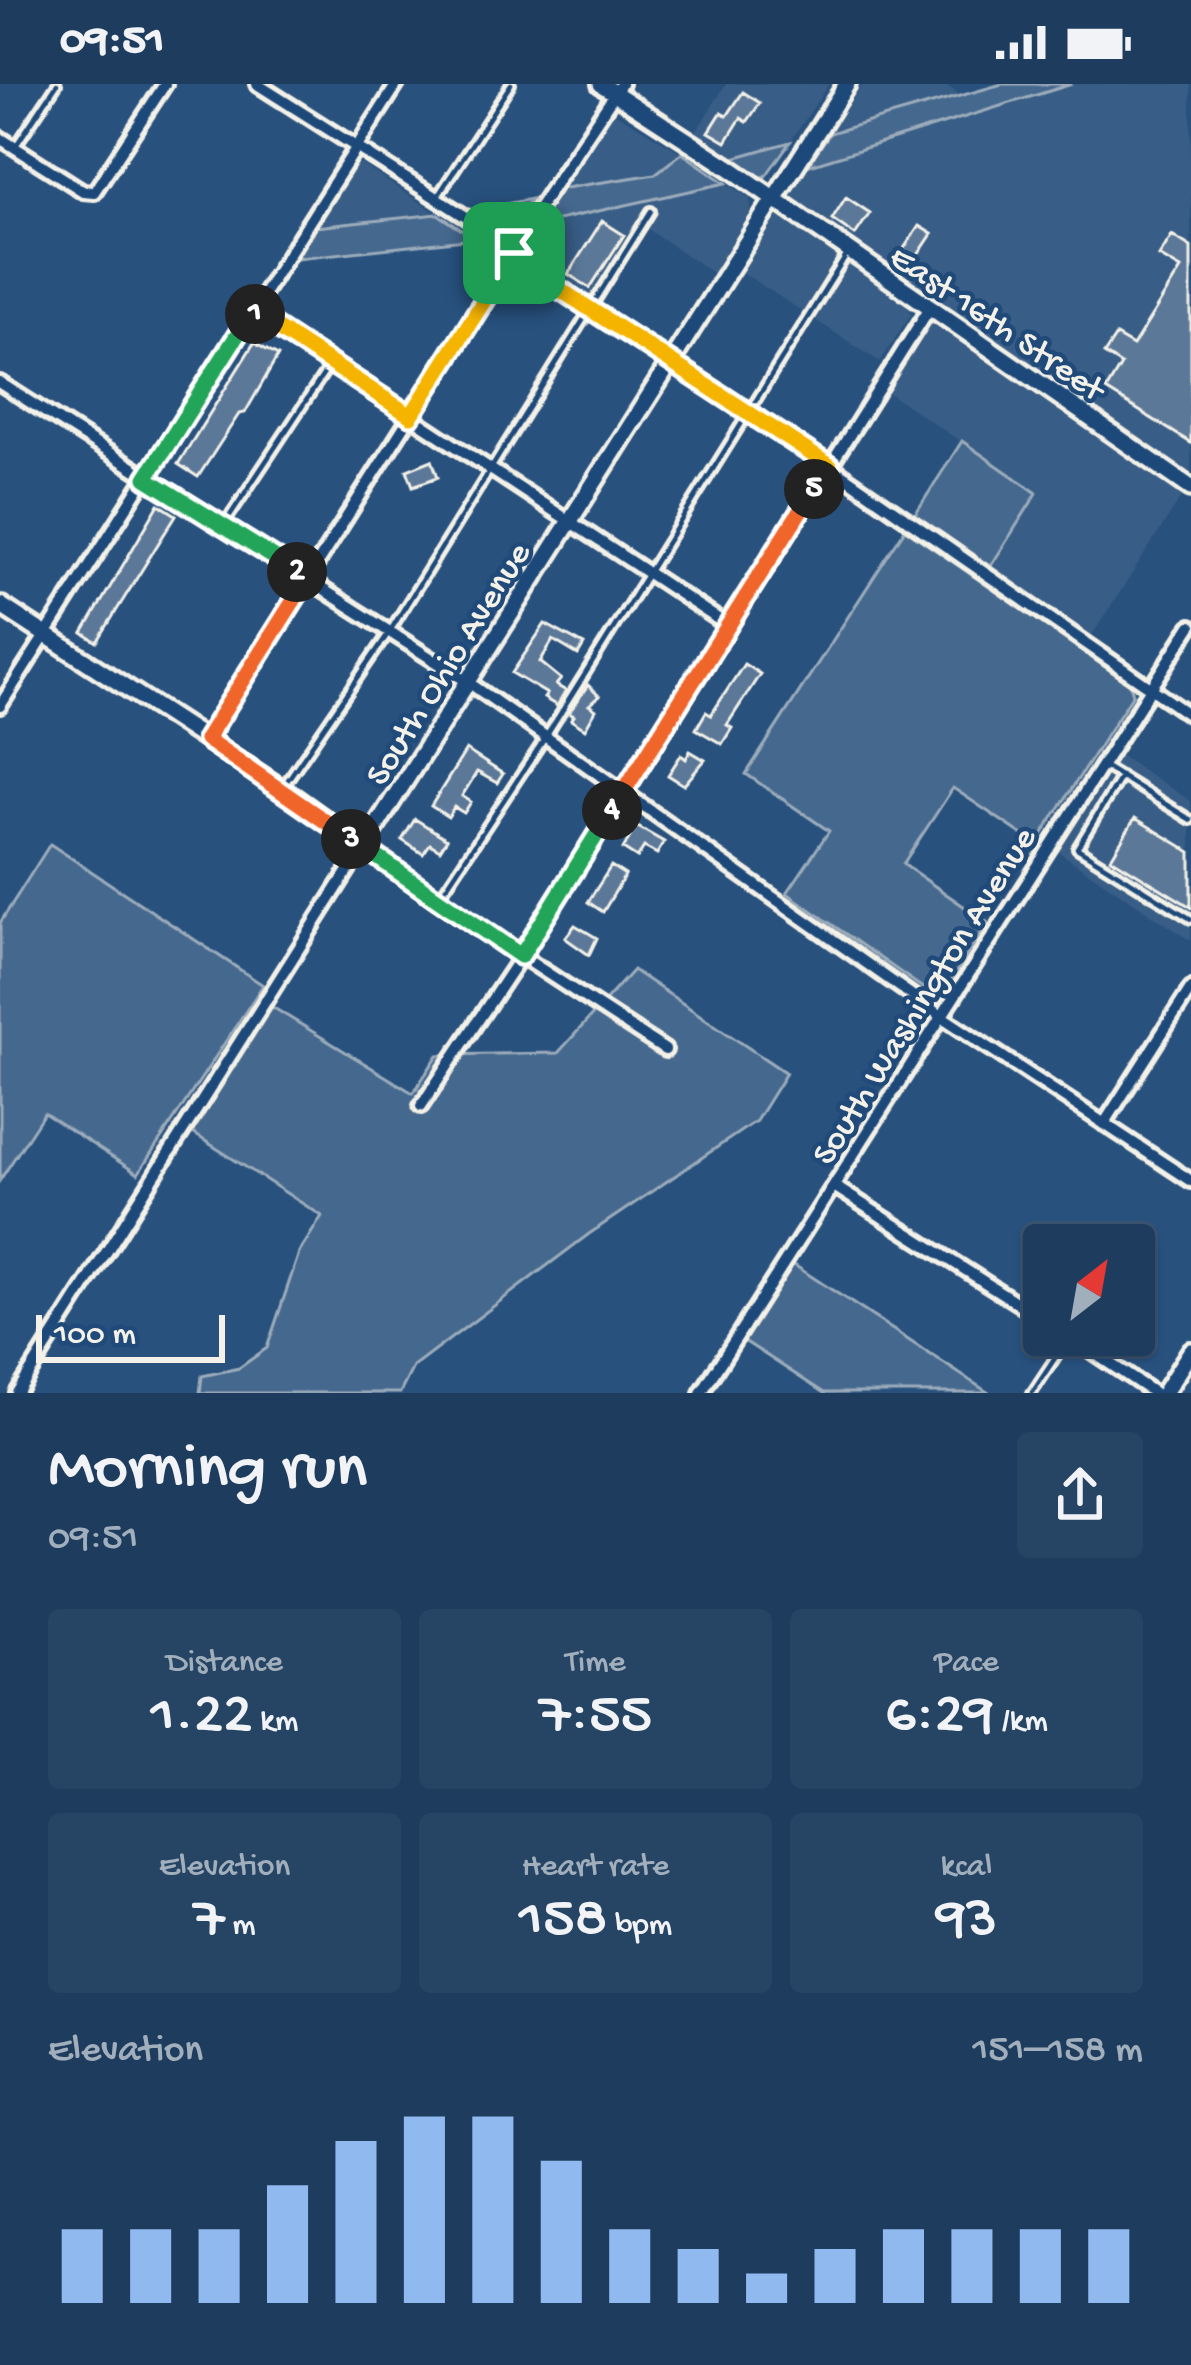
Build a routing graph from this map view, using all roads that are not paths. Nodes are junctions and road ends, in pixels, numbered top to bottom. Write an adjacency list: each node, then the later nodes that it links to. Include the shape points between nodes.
1 (57, 84): 11 (lane)
2 (165, 84): 11 (street, via 90,194)
3 (257, 84): 9 (street)
4 (284, 84): 9 (lane)
5 (397, 84): 12 (street)
6 (512, 84): 13 (lane)
7 (847, 84): 14 (street, South Ohio Avenue)
8 (612, 87): 14 (street, East 16th Street); 16 (street)
9 (275, 97): 12 (street)
10 (0, 138): 11 (street)
11 (15, 148)
12 (355, 149): 13 (street); 20 (street)
13 (436, 199): 16 (street)
14 (774, 201): 17 (street, East 16th Street); 21 (street, South Ohio Avenue)
15 (651, 211): 18 (lane)
16 (514, 253): 18 (street); 25 (street)
17 (848, 253): 19 (street, East 16th Street); 24 (lane)
18 (590, 309): 21 (street); 27 (lane)
19 (929, 309): 26 (street); 29 (street, East 16th Street)
20 (252, 312): 22 (street); 28 (street)
21 (671, 362): 24 (street); 30 (street, South Ohio Avenue)
22 (331, 363): 25 (street); 31 (lane)
23 (0, 382): 28 (street)
24 (748, 413): 26 (street); 32 (lane)
25 (411, 416): 27 (street); 33 (street)
26 (830, 466): 35 (street); 40 (street)
27 (491, 469): 30 (street); 37 (lane)
28 (146, 478): 31 (street); 38 (street)
29 (1191, 488)
30 (570, 521): 32 (street); 39 (street, South Ohio Avenue)
31 (223, 526): 33 (street)
32 (649, 573): 35 (street); 43 (lane)
33 (308, 578): 37 (street); 44 (street)
34 (0, 605): 38 (street)
35 (727, 625): 48 (street)
36 (1191, 626): 40 (street, South Washington Avenue)
37 (390, 631): 39 (street); 47 (lane)
38 (45, 636): 41 (street); 44 (street)
39 (468, 682): 43 (street); 50 (street, South Ohio Avenue)
40 (1151, 689): 42 (street); 45 (street, South Washington Avenue)
41 (0, 706)
42 (1191, 716)
43 (547, 735): 48 (street); 51 (lane)
44 (206, 739): 47 (street)
45 (1102, 765): 46 (lane); 55 (street, South Washington Avenue)
46 (1121, 776): 49 (lane); 52 (lane, via 1077,848)
47 (282, 789): 50 (street)
48 (624, 789): 53 (street); 55 (street)
49 (1191, 820)
50 (363, 847): 51 (street); 65 (street, South Ohio Avenue)
51 (437, 901): 53 (street)
52 (1191, 919)
53 (521, 956): 56 (street); 57 (street)
54 (1191, 988): 58 (street)
55 (941, 1016): 58 (street); 60 (street, South Washington Avenue)
56 (665, 1050)
57 (421, 1106)
58 (1104, 1124): 59 (street)
59 (1191, 1180)
60 (834, 1186): 61 (street); 66 (street, South Washington Avenue)
61 (1023, 1307)
62 (1191, 1351): 69 (street)
63 (1055, 1356): 67 (lane)
64 (1098, 1356): 68 (street)
65 (17, 1393)
66 (701, 1393)
67 (1032, 1393)
68 (1154, 1393)
69 (1164, 1393)

